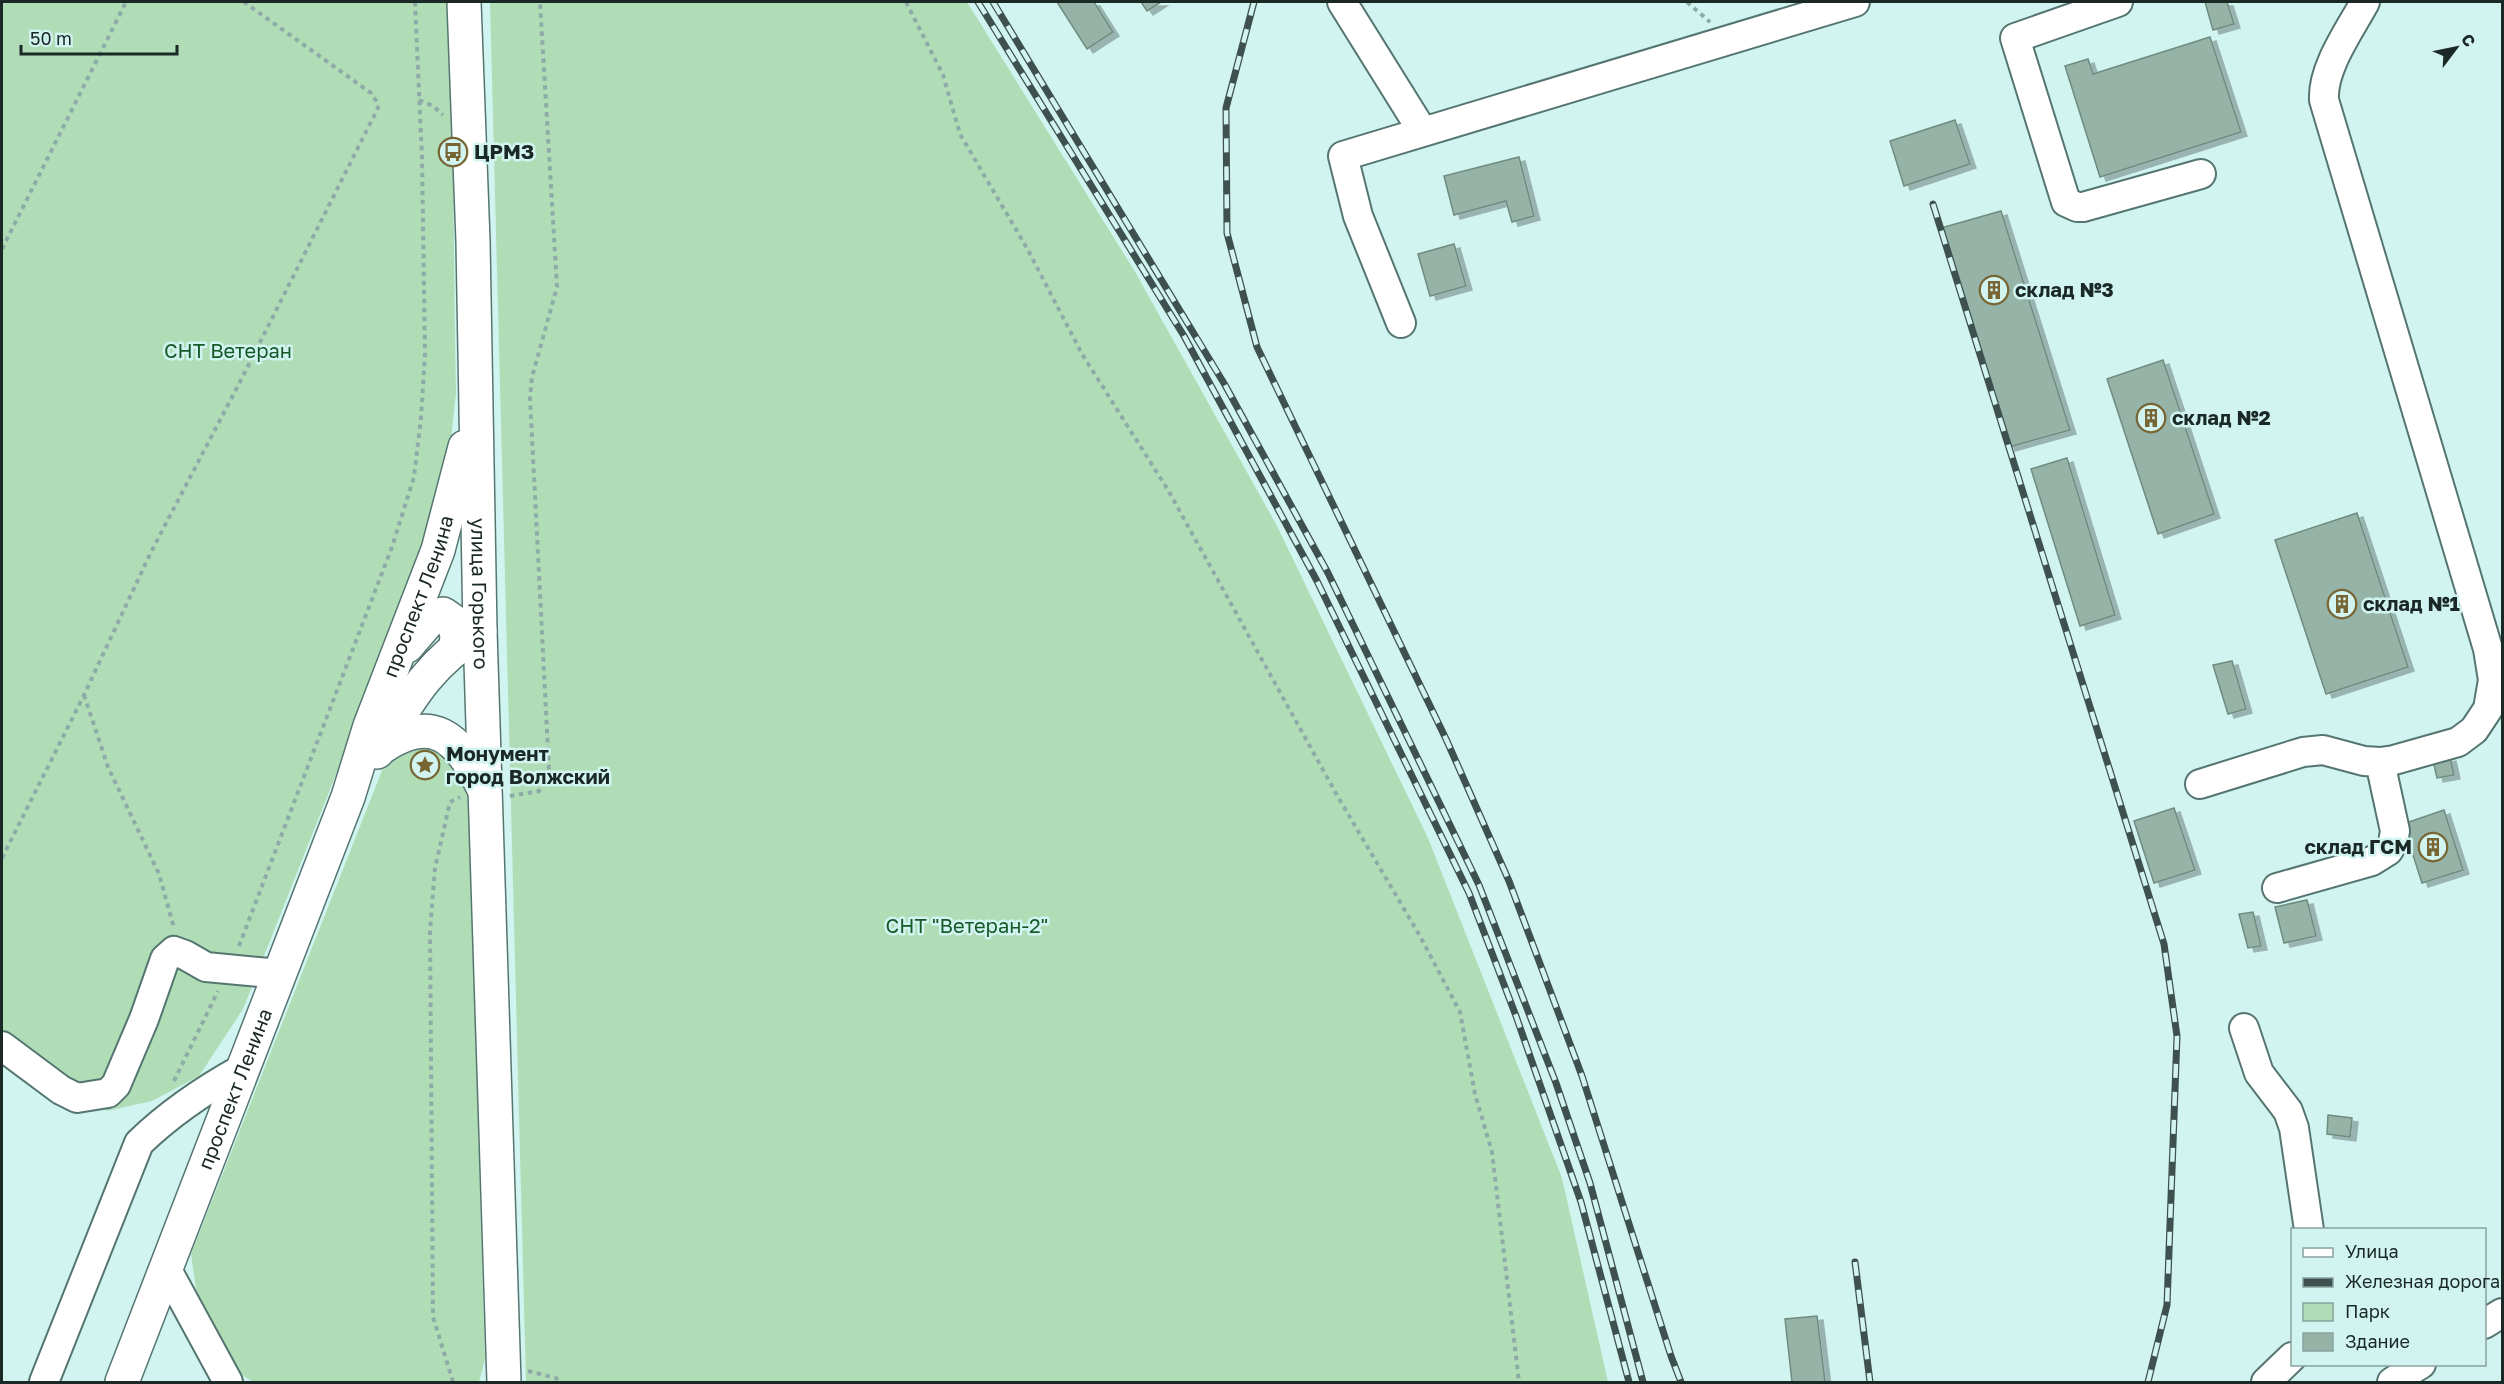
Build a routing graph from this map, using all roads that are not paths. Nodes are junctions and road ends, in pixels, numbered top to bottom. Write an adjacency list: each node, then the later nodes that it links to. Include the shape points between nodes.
1 (464, 2): 9 (main road)
2 (1342, 2): 6 (street)
3 (1855, 2): 6 (street)
4 (2118, 2): 7 (street, via 2015,38 2066,202 2083,207)
5 (2366, 2): 13 (street, via 2329,69 2324,100 2484,638 2493,680 2488,709 2474,730 2458,742)
6 (1423, 132): 8 (street, via 1343,156 1358,216)
7 (2201, 174)
8 (1401, 323)
9 (477, 393): 10 (main road, улица Горького); 11 (main road, проспект Ленина, via 438,550)
10 (468, 639): 11 (main road, via 457,635 453,621 443,614 420,628); 12 (main road, проспект Ленина, via 427,676); 15 (main road, улица Горького)
11 (395, 663): 16 (main road, проспект Ленина)
12 (378, 750): 15 (main road, via 417,731 447,738 461,748); 16 (main road, проспект Ленина)
13 (2380, 762): 14 (street, via 2323,750 2303,752); 17 (street, via 2395,831 2388,851 2372,861)
14 (2200, 784)
15 (487, 796): 28 (main road, улица Горького)
16 (348, 797): 18 (main road, проспект Ленина)
17 (2277, 888)
18 (280, 974): 20 (street, via 206,967 174,951 165,959 116,1085 108,1093 77,1098); 21 (main road, проспект Ленина)
19 (2244, 1028): 22 (street, via 2259,1073 2288,1111 2294,1128)
20 (2, 1046)
21 (242, 1069): 23 (main road, проспект Ленина); 29 (street, via 203,1091 139,1143)
22 (2309, 1228)
23 (166, 1268): 30 (main road, проспект Ленина); 31 (street)
24 (2502, 1313): 25 (street)
25 (2486, 1323)
26 (2291, 1358): 32 (street)
27 (2419, 1366): 33 (street)
28 (504, 1375)
29 (44, 1383)
30 (122, 1383)
31 (228, 1383)
32 (2266, 1383)
33 (2392, 1383)

